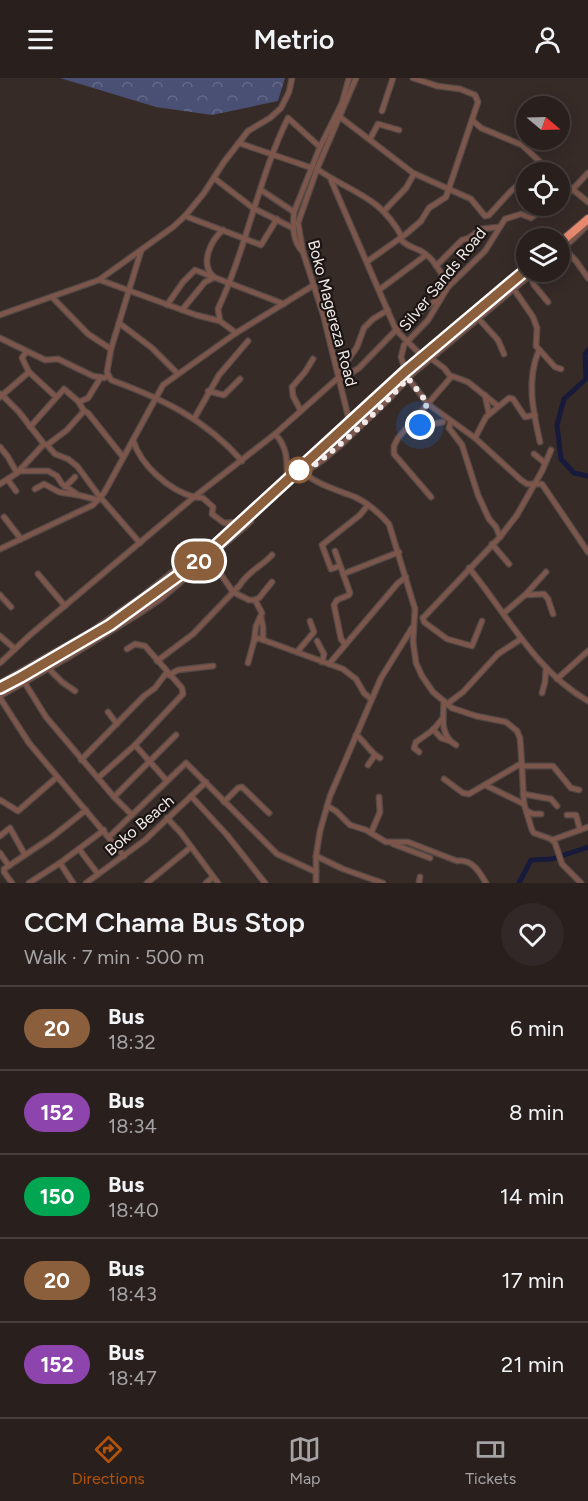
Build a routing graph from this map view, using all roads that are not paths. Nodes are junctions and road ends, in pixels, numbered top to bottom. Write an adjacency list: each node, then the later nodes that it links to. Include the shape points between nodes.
1 (292, 78): 11 (street, via 290,92 280,108 248,130)
2 (349, 78): 12 (street, via 342,103)
3 (356, 78): 7 (street, Boko Magereza Road)
4 (393, 78): 6 (street)
5 (413, 78): 8 (street, via 475,95 478,102)
6 (382, 111)
7 (340, 117): 10 (street); 15 (street, Boko Magereza Road)
8 (472, 120): 14 (street, via 478,127 522,145); 21 (street)
9 (399, 130): 10 (street, via 378,124)
10 (370, 139): 17 (street)
11 (239, 143): 13 (street); 18 (street)
12 (320, 147): 13 (street, via 288,118); 15 (street)
13 (272, 154): 15 (street); 23 (street)
14 (540, 162)
15 (314, 169): 19 (street); 27 (street); 41 (street, Boko Magereza Road, via 300,215)
16 (588, 173): 22 (street)
17 (414, 174): 21 (street); 26 (street)
18 (214, 178): 25 (street); 28 (street)
19 (331, 180): 26 (street, via 359,192); 44 (street)
20 (516, 187): 21 (street, via 488,217 471,199)
21 (450, 188): 38 (street, via 443,201 429,208 421,221)
22 (572, 189): 24 (street)
23 (261, 190): 25 (street); 27 (street)
24 (588, 202)
25 (253, 208): 30 (street); 37 (street)
26 (384, 211): 38 (street)
27 (294, 212): 34 (street)
28 (185, 216): 35 (street); 40 (street)
29 (516, 216): 33 (street, Silver Sands Road, via 505,219)
30 (277, 219): 34 (street); 37 (street, via 262,245)
31 (588, 219): 36 (highway)
32 (588, 225): 39 (street)
33 (499, 227): 45 (street, via 481,229 462,240); 55 (street, Silver Sands Road, via 485,251)
34 (293, 228): 41 (street)
35 (223, 230): 37 (street); 49 (street, via 211,242 207,259 210,273)
36 (570, 236)
37 (243, 237): 53 (street)
38 (401, 238): 42 (street, via 410,248); 44 (street)
39 (570, 242)
40 (141, 251): 48 (street); 58 (street)
41 (303, 252): 54 (street, Boko Magereza Road)
42 (426, 255): 45 (street); 57 (street)
43 (570, 255): 47 (street)
44 (368, 261): 57 (street)
45 (436, 266): 55 (street)
46 (213, 278): 49 (street); 63 (street, via 195,270); 64 (street)
47 (588, 278)
48 (99, 280): 58 (street); 59 (street)
49 (219, 280): 53 (street)
50 (518, 282): 79 (highway)
51 (519, 282): 56 (street)
52 (533, 282): 61 (street)
53 (228, 283): 62 (street); 68 (street, via 217,312)
54 (314, 285): 62 (street); 87 (street, Boko Magereza Road)
55 (448, 287): 60 (street, Silver Sands Road)
56 (513, 288): 67 (street); 76 (street, via 533,317)
57 (379, 290): 65 (street)
58 (130, 292): 63 (street); 69 (street)
59 (52, 297): 66 (street); 75 (street, via 87,334)
60 (440, 297): 70 (street); 74 (street, Silver Sands Road, via 428,320)
61 (548, 302)
62 (284, 304): 71 (street)
63 (167, 305): 64 (street)
64 (182, 310): 68 (street)
65 (388, 310): 70 (street); 87 (street, via 364,328)
66 (0, 315)
67 (478, 318): 78 (street, via 498,340); 79 (street)
68 (220, 321): 71 (street)
69 (119, 323): 75 (street); 83 (street)
70 (396, 330): 74 (street); 87 (street, via 359,368)
71 (236, 333): 83 (street)
72 (0, 338): 77 (street)
73 (248, 341): 90 (street)
74 (407, 342): 79 (street); 84 (street, Silver Sands Road, via 401,353)
75 (111, 349): 85 (street)
76 (539, 350): 81 (street); 102 (street, via 532,371)
77 (26, 352): 82 (street, via 22,358); 86 (street, via 45,360 58,359)
78 (504, 354)
79 (427, 356): 84 (highway); 88 (street)
80 (313, 359): 100 (street, via 292,387)
81 (561, 369)
82 (29, 372): 92 (street); 93 (street)
83 (177, 373): 94 (street)
84 (407, 375): 96 (street); 104 (highway); 120 (street, via 390,399 344,442)
85 (108, 376): 86 (street); 94 (street)
86 (101, 377): 95 (street, via 88,398)
87 (339, 377): 100 (street); 104 (street, Boko Magereza Road)
88 (451, 377): 91 (street, via 462,379); 96 (street)
89 (240, 379): 90 (street, via 224,395)
90 (208, 392): 103 (street)
91 (485, 395): 97 (street); 101 (street)
92 (1, 396): 108 (street)
93 (56, 397): 95 (street, via 64,389); 108 (street)
94 (154, 397): 103 (street); 111 (street)
95 (79, 402): 99 (street)
96 (428, 404): 98 (street); 105 (street)
97 (498, 406): 101 (street); 102 (street, via 512,398 525,417)
98 (436, 410): 106 (street); 107 (street)
99 (84, 411): 113 (street, via 68,430); 117 (street)
100 (301, 411): 109 (street)
101 (489, 414): 110 (street)
102 (535, 415): 112 (street)
103 (194, 419): 118 (street, via 218,435)
104 (352, 421): 120 (highway)
105 (411, 421): 106 (street, via 423,426); 132 (street, via 393,451)
106 (443, 422): 107 (street)
107 (451, 424): 110 (street); 138 (street, via 451,432 467,455 478,495)
108 (30, 427): 113 (street)
109 (275, 434): 118 (street); 124 (street, via 285,451)
110 (475, 438): 125 (street, via 521,480)
111 (133, 440): 117 (street); 131 (street, via 147,465 179,491)
112 (540, 441)
113 (46, 445): 121 (street); 133 (street, via 77,466)
114 (0, 447): 121 (street)
115 (550, 450): 119 (street)
116 (534, 453): 119 (street)
117 (123, 457): 133 (street)
118 (242, 461): 131 (street)
119 (545, 463): 125 (street)
120 (302, 471): 124 (highway); 134 (street, via 318,483)
121 (18, 472): 123 (street); 127 (street, via 48,471)
122 (75, 477): 127 (street)
123 (8, 480): 126 (street); 129 (street)
124 (287, 482): 136 (highway)
125 (534, 483): 137 (street); 145 (street, via 542,484)
126 (0, 484)
127 (65, 487): 130 (street)
128 (35, 489): 130 (street, via 44,484 58,492)
129 (16, 491)
130 (77, 495): 133 (street)
131 (194, 497): 136 (street, via 213,507 212,514 220,522); 141 (street)
132 (431, 497)
133 (99, 498): 140 (street, via 83,511); 141 (street)
134 (368, 505): 146 (street, via 389,524); 150 (street, via 322,545 331,569)
135 (4, 517): 140 (street)
136 (245, 519): 148 (highway)
137 (506, 529): 138 (street); 139 (street)
138 (497, 530): 139 (street)
139 (500, 537): 142 (street)
140 (21, 539): 143 (street)
141 (140, 543): 161 (street)
142 (492, 544): 149 (street); 151 (street)
143 (0, 549)
144 (335, 551): 150 (street)
145 (588, 551)
146 (399, 552): 154 (street); 155 (street)
147 (272, 555): 157 (street)
148 (203, 561): 157 (street, via 220,573); 163 (highway); 187 (street, via 137,615)
149 (509, 564)
150 (340, 566): 154 (street)
151 (469, 568): 164 (street); 168 (street)
152 (546, 572): 159 (street)
153 (38, 574): 161 (street)
154 (343, 574): 177 (street, via 350,593 334,605 340,639)
155 (406, 577): 167 (street); 177 (street)
156 (272, 582): 160 (street)
157 (233, 592): 160 (street); 182 (street, via 193,634)
158 (0, 595): 162 (street)
159 (525, 595): 164 (street); 165 (street, via 544,594)
160 (255, 600): 166 (street, via 262,610)
161 (65, 606): 179 (street)
162 (11, 607)
163 (130, 609): 187 (highway); 193 (street)
164 (504, 613): 173 (street)
165 (553, 614)
166 (261, 617): 174 (street); 175 (street)
167 (416, 617): 168 (street); 171 (street)
168 (423, 618): 170 (street, via 447,639 472,646)
169 (310, 621): 181 (street, via 314,632)
170 (482, 621)
171 (414, 625): 198 (street); 200 (street, via 416,663 427,684)
172 (0, 636): 179 (street)
173 (520, 639): 189 (street); 200 (street, via 498,654 463,692)
174 (254, 640): 175 (street); 185 (street)
175 (263, 640): 181 (street)
176 (317, 641): 183 (street, via 324,654)
177 (345, 644): 186 (street)
178 (128, 649): 182 (street, via 142,644)
179 (15, 650): 184 (street)
180 (588, 651): 191 (street)
181 (297, 652): 183 (street)
182 (157, 661): 190 (street)
183 (322, 662): 186 (street)
184 (0, 663)
185 (248, 663)
186 (329, 664): 198 (street, via 347,671)
187 (47, 666): 192 (highway); 195 (street)
188 (213, 666): 190 (street)
189 (546, 668): 191 (street); 196 (street)
190 (168, 674): 203 (street); 208 (street, via 183,694)
191 (557, 679): 199 (street)
192 (23, 680): 194 (highway); 197 (street); 211 (street, via 39,708)
193 (0, 683)
194 (0, 688)
195 (75, 691)
196 (542, 693)
197 (0, 697): 215 (street, via 29,743)
198 (371, 699): 206 (street)
199 (588, 701)
200 (445, 703): 202 (street); 214 (street, via 513,726 520,738)
201 (108, 712): 203 (street)
202 (443, 718): 204 (street); 207 (street, via 443,729)
203 (117, 724): 211 (street)
204 (434, 729): 207 (street); 210 (street, via 414,745)
205 (176, 735): 212 (street)
206 (356, 735): 213 (street, via 378,756); 228 (street)
207 (450, 741): 209 (street)
208 (135, 745): 212 (street); 216 (street)
209 (456, 746)
210 (419, 752)
211 (81, 760): 216 (street)
212 (149, 762): 218 (street); 224 (street)
213 (368, 765)
214 (521, 765): 220 (street); 221 (street, via 553,766 571,788); 222 (street)
215 (57, 777): 226 (street, via 18,811); 231 (street)
216 (98, 778): 224 (street)
217 (444, 779): 220 (street, via 466,794)
218 (167, 781): 219 (street, via 186,763); 234 (street)
219 (206, 782): 223 (street, Boko Beach); 227 (street)
220 (485, 785): 230 (street)
221 (579, 790)
222 (523, 794): 229 (street, via 551,799); 230 (street)
223 (190, 796): 237 (street, Boko Beach); 268 (street)
224 (114, 797): 234 (street)
225 (379, 797): 242 (street, via 380,812)
226 (0, 800)
227 (224, 802): 232 (street, via 242,787); 256 (street, via 277,854)
228 (327, 806): 242 (street, via 350,825); 252 (street)
229 (557, 806)
230 (524, 807): 235 (street); 240 (street)
231 (86, 810): 239 (street); 250 (street)
232 (269, 813)
233 (541, 814): 235 (street)
234 (132, 815): 244 (street)
235 (535, 815): 240 (street)
236 (567, 815): 241 (street, via 576,815)
237 (167, 818): 247 (street); 251 (street, Boko Beach)
238 (588, 827): 241 (street)
239 (104, 830): 244 (street); 248 (street)
240 (532, 830): 245 (street)
241 (580, 830): 245 (street)
242 (371, 833): 246 (street)
243 (0, 836): 250 (street, via 10,828)
244 (109, 837): 251 (street)
245 (552, 840): 273 (street, via 565,868)
246 (389, 842): 253 (street); 272 (street, via 408,842 457,861 464,860 475,867)
247 (191, 847): 258 (street); 265 (street)
248 (79, 849): 254 (street); 257 (street)
249 (0, 853): 255 (street)
250 (25, 855): 255 (street)
251 (124, 856): 257 (street, Boko Beach)
252 (316, 856): 256 (street); 260 (street)
253 (430, 858)
254 (60, 863): 262 (street); 263 (street)
255 (9, 866): 261 (street, via 4,871)
256 (316, 872): 269 (street)
257 (98, 874): 264 (street, Boko Beach)
258 (213, 877): 266 (street); 267 (street)
259 (420, 877): 271 (street)
260 (372, 881): 270 (street)
261 (12, 883)
262 (29, 883)
263 (73, 883)
264 (86, 883)
265 (147, 883)
266 (206, 883)
267 (218, 883)
268 (266, 883)
269 (315, 883)
270 (383, 883)
271 (419, 883)
272 (486, 883)
273 (580, 883)

